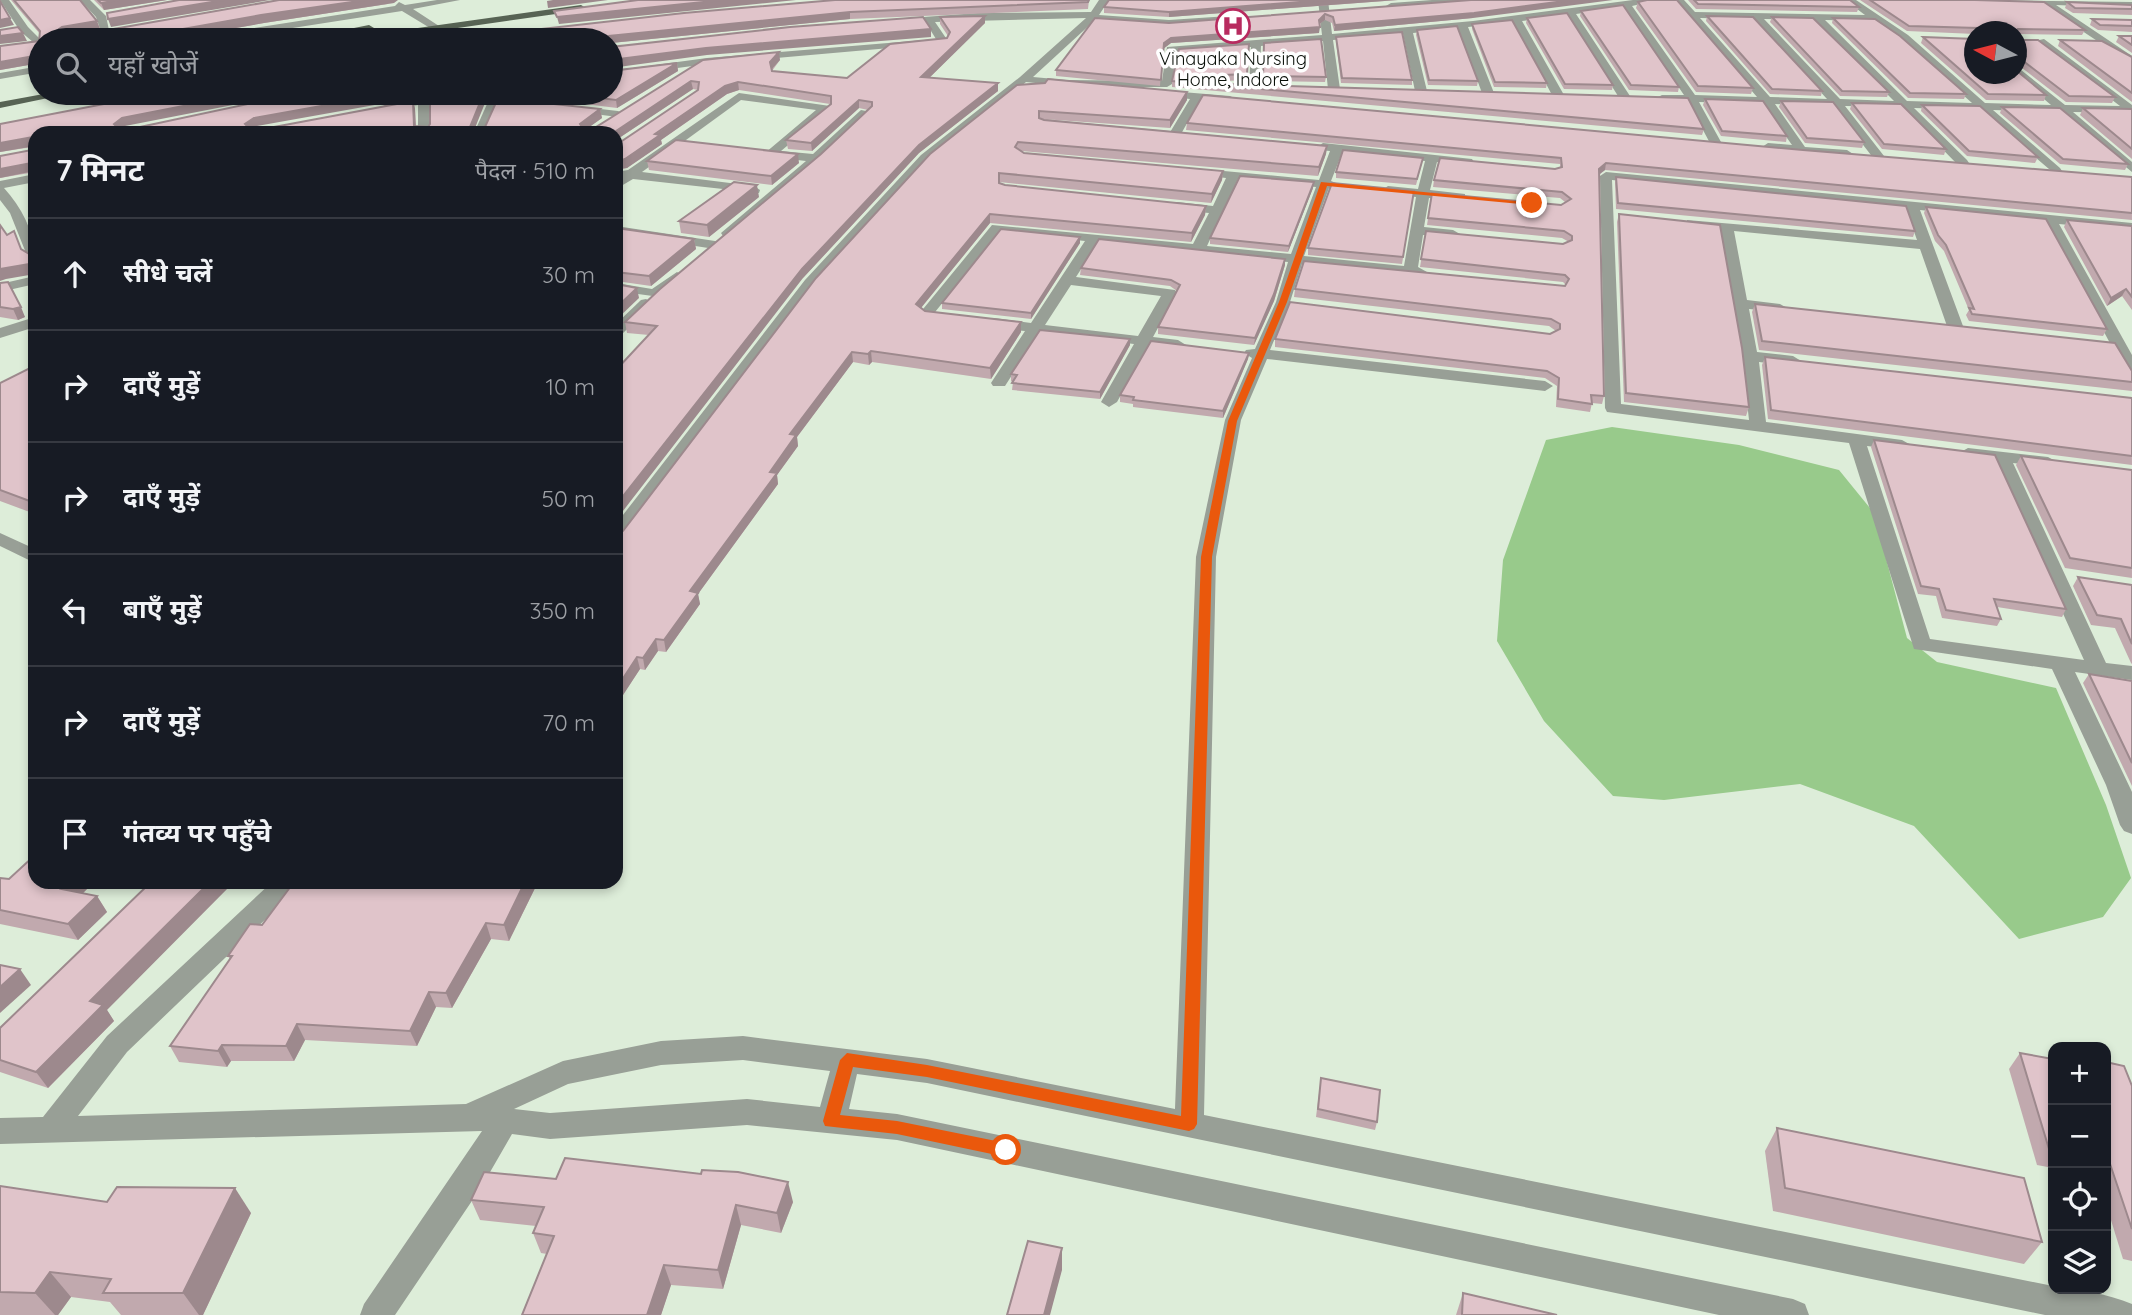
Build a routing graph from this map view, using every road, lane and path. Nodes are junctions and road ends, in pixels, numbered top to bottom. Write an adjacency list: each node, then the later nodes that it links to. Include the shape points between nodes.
1 (4, 0): 45 (street)
2 (85, 0): 26 (street)
3 (391, 0): 17 (street)
4 (455, 0): 17 (street)
5 (581, 0): 32 (main road)
6 (1104, 0): 28 (street)
7 (1323, 0): 21 (street)
8 (1469, 0): 19 (street)
9 (1653, 0): 15 (street)
10 (1679, 0): 25 (street)
11 (1850, 0): 31 (street)
12 (1973, 0): 13 (street)
13 (2043, 1): 14 (street); 33 (street)
14 (2111, 2): 16 (street)
15 (1626, 4): 22 (street); 89 (street)
16 (2132, 5)
17 (402, 7): 32 (street); 41 (street)
18 (592, 7): 37 (main road)
19 (1377, 8)
20 (1338, 11): 21 (street)
21 (1325, 12): 23 (street); 49 (street)
22 (1570, 12): 35 (street); 86 (street)
23 (1312, 13)
24 (114, 14): 26 (street)
25 (1692, 15): 29 (street); 92 (street)
26 (101, 16): 40 (street)
27 (1260, 16): 28 (street, via 1169,23)
28 (1093, 17): 34 (street); 68 (street)
29 (1757, 17): 30 (street); 93 (street)
30 (1817, 18): 31 (street); 94 (street)
31 (1876, 18): 50 (street)
32 (421, 19): 42 (main road); 43 (street)
33 (2070, 19): 36 (street); 53 (street)
34 (929, 20): 38 (street); 58 (street, via 943,41)
35 (1517, 20): 39 (street); 82 (street)
36 (2095, 20)
37 (466, 23): 43 (main road); 44 (street)
38 (889, 23)
39 (1462, 25): 47 (street); 78 (street)
40 (105, 28)
41 (272, 28)
42 (369, 28)
43 (435, 28)
44 (467, 28)
45 (24, 29): 46 (street); 48 (street)
46 (12, 31)
47 (1407, 31): 49 (street); 76 (street, via 1415,91)
48 (28, 34)
49 (1328, 37): 57 (street); 74 (street, via 1341,89)
50 (1904, 37): 52 (street); 99 (street)
51 (2119, 37): 53 (street)
52 (1927, 38)
53 (2098, 39): 56 (street); 60 (street)
54 (799, 41): 59 (street)
55 (2065, 41): 104 (street, via 2034,41)
56 (2077, 41)
57 (1256, 44): 71 (street, via 1171,49); 72 (street)
58 (886, 46): 59 (street); 62 (street)
59 (801, 52): 61 (street); 63 (street)
60 (2129, 57)
61 (707, 61): 65 (street); 69 (street)
62 (867, 63)
63 (784, 67)
64 (28, 71): 66 (street)
65 (623, 72)
66 (0, 76)
67 (2027, 77): 102 (street)
68 (1024, 79): 70 (street); 192 (street, via 925,158 810,283)
69 (674, 80)
70 (1059, 83): 71 (street); 84 (street)
71 (1167, 84): 72 (street)
72 (1242, 86): 73 (street)
73 (1268, 87)
74 (1321, 89)
75 (28, 90): 81 (main road)
76 (1435, 92)
77 (1475, 93): 78 (street)
78 (1488, 93): 79 (street)
79 (1502, 94)
80 (1544, 94): 82 (street)
81 (0, 95)
82 (1558, 95): 83 (street)
83 (1571, 95)
84 (1197, 96): 91 (street); 110 (street, via 1169,134)
85 (1611, 96): 86 (street)
86 (1624, 96): 87 (street)
87 (1638, 97)
88 (1651, 97): 89 (street)
89 (1692, 99): 92 (street); 111 (street, via 1721,143)
90 (28, 100): 98 (main road)
91 (1238, 100)
92 (1766, 100): 93 (street); 115 (street)
93 (1837, 103): 94 (street); 115 (street, via 1884,157)
94 (1906, 104): 99 (street); 120 (street)
95 (397, 105): 103 (street)
96 (424, 105): 107 (street)
97 (491, 105): 108 (street)
98 (0, 106)
99 (1979, 106): 102 (street); 123 (street, via 2061,172)
100 (563, 107): 106 (street)
101 (629, 107): 106 (street)
102 (2066, 109): 104 (street); 122 (street)
103 (370, 110)
104 (2132, 110)
105 (865, 112): 116 (street)
106 (618, 114): 109 (street)
107 (424, 126)
108 (483, 126)
109 (600, 126)
110 (1189, 135)
111 (1702, 141)
112 (1310, 146): 114 (street)
113 (1751, 146): 115 (street)
114 (1337, 149): 117 (street); 130 (street)
115 (1801, 150)
116 (816, 158): 126 (street, via 764,152 826,108 739,96 684,144); 136 (street)
117 (1432, 159): 119 (street); 137 (street)
118 (1939, 161): 120 (street)
119 (1486, 163)
120 (1963, 163): 121 (street)
121 (1976, 165)
122 (2132, 168)
123 (2029, 169)
124 (1181, 170): 127 (street)
125 (623, 174): 126 (street)
126 (632, 175): 129 (street); 133 (street)
127 (1234, 175): 130 (street); 142 (street)
128 (28, 179): 131 (street)
129 (623, 181)
130 (1324, 183): 132 (street); 158 (street)
131 (0, 185)
132 (1349, 186)
133 (732, 187): 136 (street); 139 (street)
134 (1373, 188): 137 (street)
135 (0, 191): 143 (street)
136 (774, 192): 154 (street, via 710,249)
137 (1423, 194): 138 (street); 150 (street)
138 (1478, 198)
139 (713, 201)
140 (1164, 204): 142 (street)
141 (1911, 205): 145 (street); 156 (street); 186 (street, via 1606,176 1616,215 1613,408)
142 (1216, 210): 157 (street)
143 (16, 212): 144 (street); 152 (street)
144 (0, 215)
145 (2050, 219): 149 (street); 182 (street, via 2111,344)
146 (1674, 221): 148 (street)
147 (683, 222): 154 (street)
148 (1726, 226): 156 (street); 167 (street)
149 (2132, 227)
150 (1417, 230): 153 (street); 160 (street)
151 (623, 231): 154 (street)
152 (28, 233)
153 (1469, 235)
154 (664, 236)
155 (1094, 238): 157 (street); 162 (street); 169 (street, via 997,228 926,314)
156 (1924, 246): 172 (street)
157 (1198, 249): 158 (street)
158 (1296, 259): 160 (street); 179 (street, via 1289,303)
159 (685, 270): 166 (street)
160 (1409, 271): 161 (street)
161 (1437, 274)
162 (1066, 280): 174 (street); 176 (street, via 1170,293)
163 (28, 282): 164 (street)
164 (0, 288)
165 (623, 288): 166 (street)
166 (655, 294): 171 (street)
167 (1741, 304): 168 (street); 180 (street)
168 (1794, 309)
169 (940, 316)
170 (981, 321): 174 (street)
171 (623, 325)
172 (1955, 326)
173 (28, 327): 175 (street)
174 (1034, 329): 176 (street); 183 (street)
175 (0, 333)
176 (1141, 341): 177 (street); 185 (street)
177 (1195, 347)
178 (1236, 351): 179 (street)
179 (1262, 354): 184 (street); 207 (street, via 1233,421 1206,557)
180 (1749, 356): 181 (street); 186 (street)
181 (1804, 362)
182 (2132, 369)
183 (999, 383)
184 (1545, 386)
185 (1109, 402)
186 (1758, 427): 187 (street)
187 (1857, 440): 188 (street); 197 (street, via 1921,644)
188 (1922, 447)
189 (1949, 450): 190 (street)
190 (2001, 457): 191 (street); 195 (street)
191 (2067, 464)
192 (623, 528)
193 (4, 544): 194 (street)
194 (28, 554)
195 (2054, 575): 196 (street); 198 (street)
196 (2080, 579)
197 (2060, 663): 198 (street); 200 (street)
198 (2098, 668): 199 (street)
199 (2132, 673)
200 (2125, 787): 201 (street)
201 (2132, 825)
202 (281, 889): 208 (street, via 117,1044)
203 (847, 1060): 204 (street, via 743,1048 661,1053 563,1073); 206 (street); 207 (street, via 927,1071)
204 (469, 1117): 205 (street); 208 (street)
205 (504, 1121): 206 (street, via 550,1126 747,1112); 210 (street)
206 (831, 1121): 211 (street, via 897,1128)
207 (1189, 1124): 212 (street)
208 (52, 1127): 209 (street)
209 (0, 1131)
210 (376, 1315)
211 (1793, 1315)
212 (2121, 1315)

